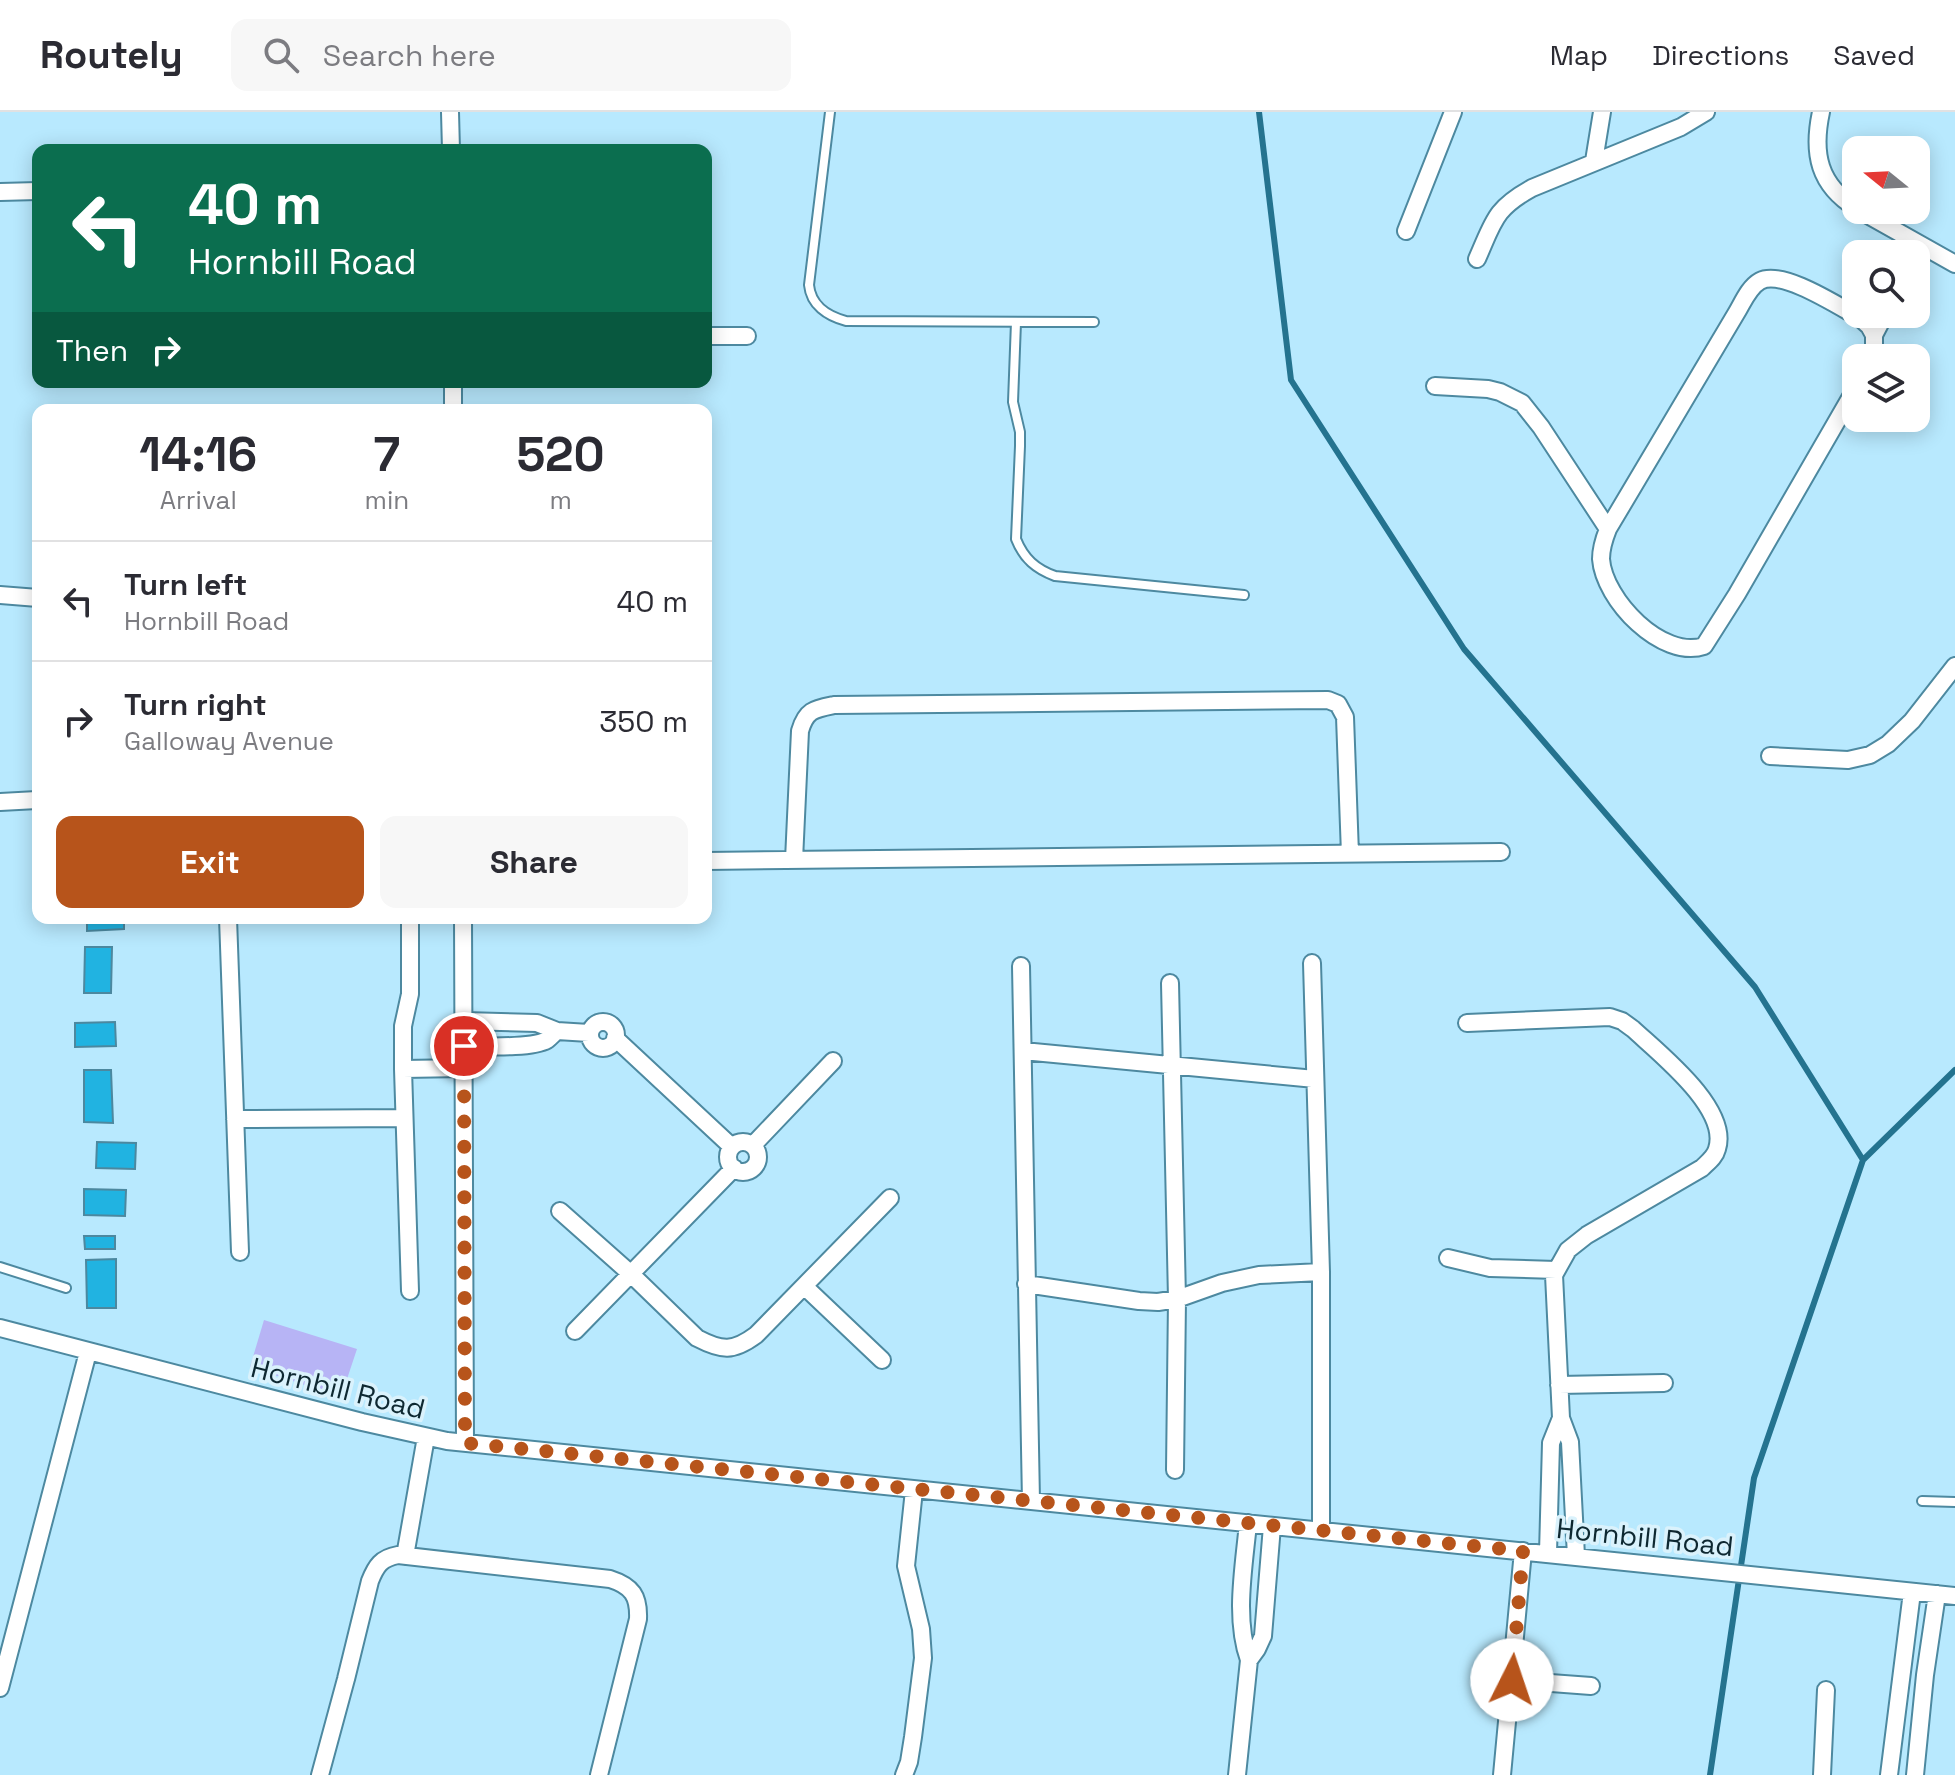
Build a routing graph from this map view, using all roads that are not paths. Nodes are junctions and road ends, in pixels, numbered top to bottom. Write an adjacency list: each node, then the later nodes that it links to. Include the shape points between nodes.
1 (450, 112): 7 (street)
2 (830, 112): 18 (lane, via 809,285 813,301 833,318 846,321)
3 (1453, 112): 13 (street)
4 (1602, 112): 8 (street)
5 (1706, 112): 8 (street)
6 (1821, 112): 11 (street, via 1819,159 1824,177)
7 (451, 144)
8 (1594, 161): 16 (street, via 1504,205)
9 (32, 191): 10 (street)
10 (0, 192)
11 (1842, 198)
12 (1880, 224): 14 (street)
13 (1406, 231)
14 (1904, 240)
15 (1930, 254): 17 (street)
16 (1477, 259)
17 (1955, 264)
18 (1016, 322): 19 (lane); 29 (lane, via 1016,539 1033,565 1055,576)
19 (1094, 322)
20 (1878, 328): 21 (street)
21 (1874, 335): 24 (street); 27 (street, via 1860,318 1791,282 1768,278 1755,284)
22 (712, 336): 23 (street)
23 (747, 336)
24 (1874, 344)
25 (1435, 386): 27 (street, via 1488,389 1522,403)
26 (1842, 412): 27 (street, via 1704,646 1675,646 1629,615 1602,567)
27 (1608, 529)
28 (0, 595): 30 (street)
29 (1244, 595)
30 (32, 598)
31 (1955, 666): 32 (street, via 1912,721 1870,755 1848,760)
32 (1770, 756)
33 (32, 800): 34 (street)
34 (0, 802)
35 (1501, 852): 36 (street)
36 (1350, 854): 37 (street); 37 (street, via 1345,713 1333,701 834,705 808,713 802,722)
37 (794, 860): 38 (street)
38 (712, 861)
39 (228, 924): 56 (street)
40 (410, 924): 53 (street)
41 (463, 924): 45 (street)
42 (1312, 963): 54 (street)
43 (1021, 966): 49 (street)
44 (1170, 983): 51 (street)
45 (464, 1021): 47 (street, via 537,1023); 48 (street)
46 (1467, 1023): 65 (street, via 1610,1017 1622,1021 1696,1090 1716,1119 1719,1135 1713,1158 1587,1235 1568,1250)
47 (557, 1031): 48 (street, via 537,1043); 58 (street, via 589,1033 596,1024 608,1023 615,1038)
48 (464, 1046): 52 (street)
49 (1023, 1051): 51 (street); 68 (street)
50 (833, 1061): 57 (street)
51 (1173, 1065): 54 (street); 72 (street)
52 (464, 1068): 53 (street); 81 (street)
53 (403, 1069): 55 (street)
54 (1315, 1079): 66 (street)
55 (404, 1118): 56 (street); 71 (street)
56 (235, 1119): 62 (street)
57 (753, 1145): 58 (street, via 738,1142); 59 (street, via 758,1154 753,1168)
58 (732, 1147): 59 (street, via 728,1154)
59 (734, 1168): 67 (street)
60 (890, 1198): 69 (street)
61 (560, 1211): 67 (street)
62 (240, 1252)
63 (1448, 1258): 65 (street, via 1490,1268)
64 (0, 1267): 70 (lane)
65 (1556, 1270): 78 (street)
66 (1321, 1272): 72 (street, via 1259,1275); 89 (street)
67 (631, 1274): 69 (street, via 697,1338 725,1348 756,1335); 74 (street)
68 (1026, 1284): 72 (street, via 1139,1301); 84 (street)
69 (804, 1286): 76 (street)
70 (66, 1288)
71 (410, 1291)
72 (1177, 1299): 82 (street)
73 (0, 1328): 75 (street, Hornbill Road)
74 (575, 1331)
75 (88, 1352): 80 (street, Hornbill Road); 102 (street)
76 (882, 1360)
77 (1664, 1383): 78 (street)
78 (1559, 1385): 79 (street)
79 (1561, 1418): 91 (street, via 1551,1443); 93 (street, via 1570,1442)
80 (426, 1437): 81 (street, Hornbill Road); 92 (street)
81 (465, 1443): 83 (street, Hornbill Road)
82 (1175, 1470)
83 (914, 1490): 84 (street, Hornbill Road); 106 (street, via 906,1566 923,1658)
84 (1031, 1501): 87 (street, Hornbill Road)
85 (1922, 1501): 86 (lane)
86 (1955, 1502)
87 (1248, 1523): 88 (street, Hornbill Road); 97 (street, via 1242,1631)
88 (1272, 1526): 89 (street, Hornbill Road); 97 (street, via 1263,1636)
89 (1321, 1530): 90 (street, Hornbill Road)
90 (1523, 1551): 91 (street, Hornbill Road); 100 (street)
91 (1548, 1553): 93 (street, Hornbill Road)
92 (405, 1556): 104 (street, via 389,1557 375,1569); 105 (street, via 610,1579 633,1593 638,1619)
93 (1576, 1556): 94 (street, Hornbill Road)
94 (1912, 1592): 95 (street, Hornbill Road); 98 (street)
95 (1937, 1594): 96 (street, Hornbill Road); 99 (street)
96 (1955, 1596)
97 (1249, 1660): 107 (street)
98 (1902, 1673): 99 (street); 110 (street)
99 (1925, 1675): 111 (street)
100 (1512, 1680): 101 (street); 108 (street)
101 (1591, 1686)
102 (0, 1688)
103 (1826, 1690): 109 (street)
104 (320, 1775)
105 (599, 1775)
106 (904, 1775)
107 (1237, 1775)
108 (1502, 1775)
109 (1822, 1775)
110 (1889, 1775)
111 (1915, 1775)

